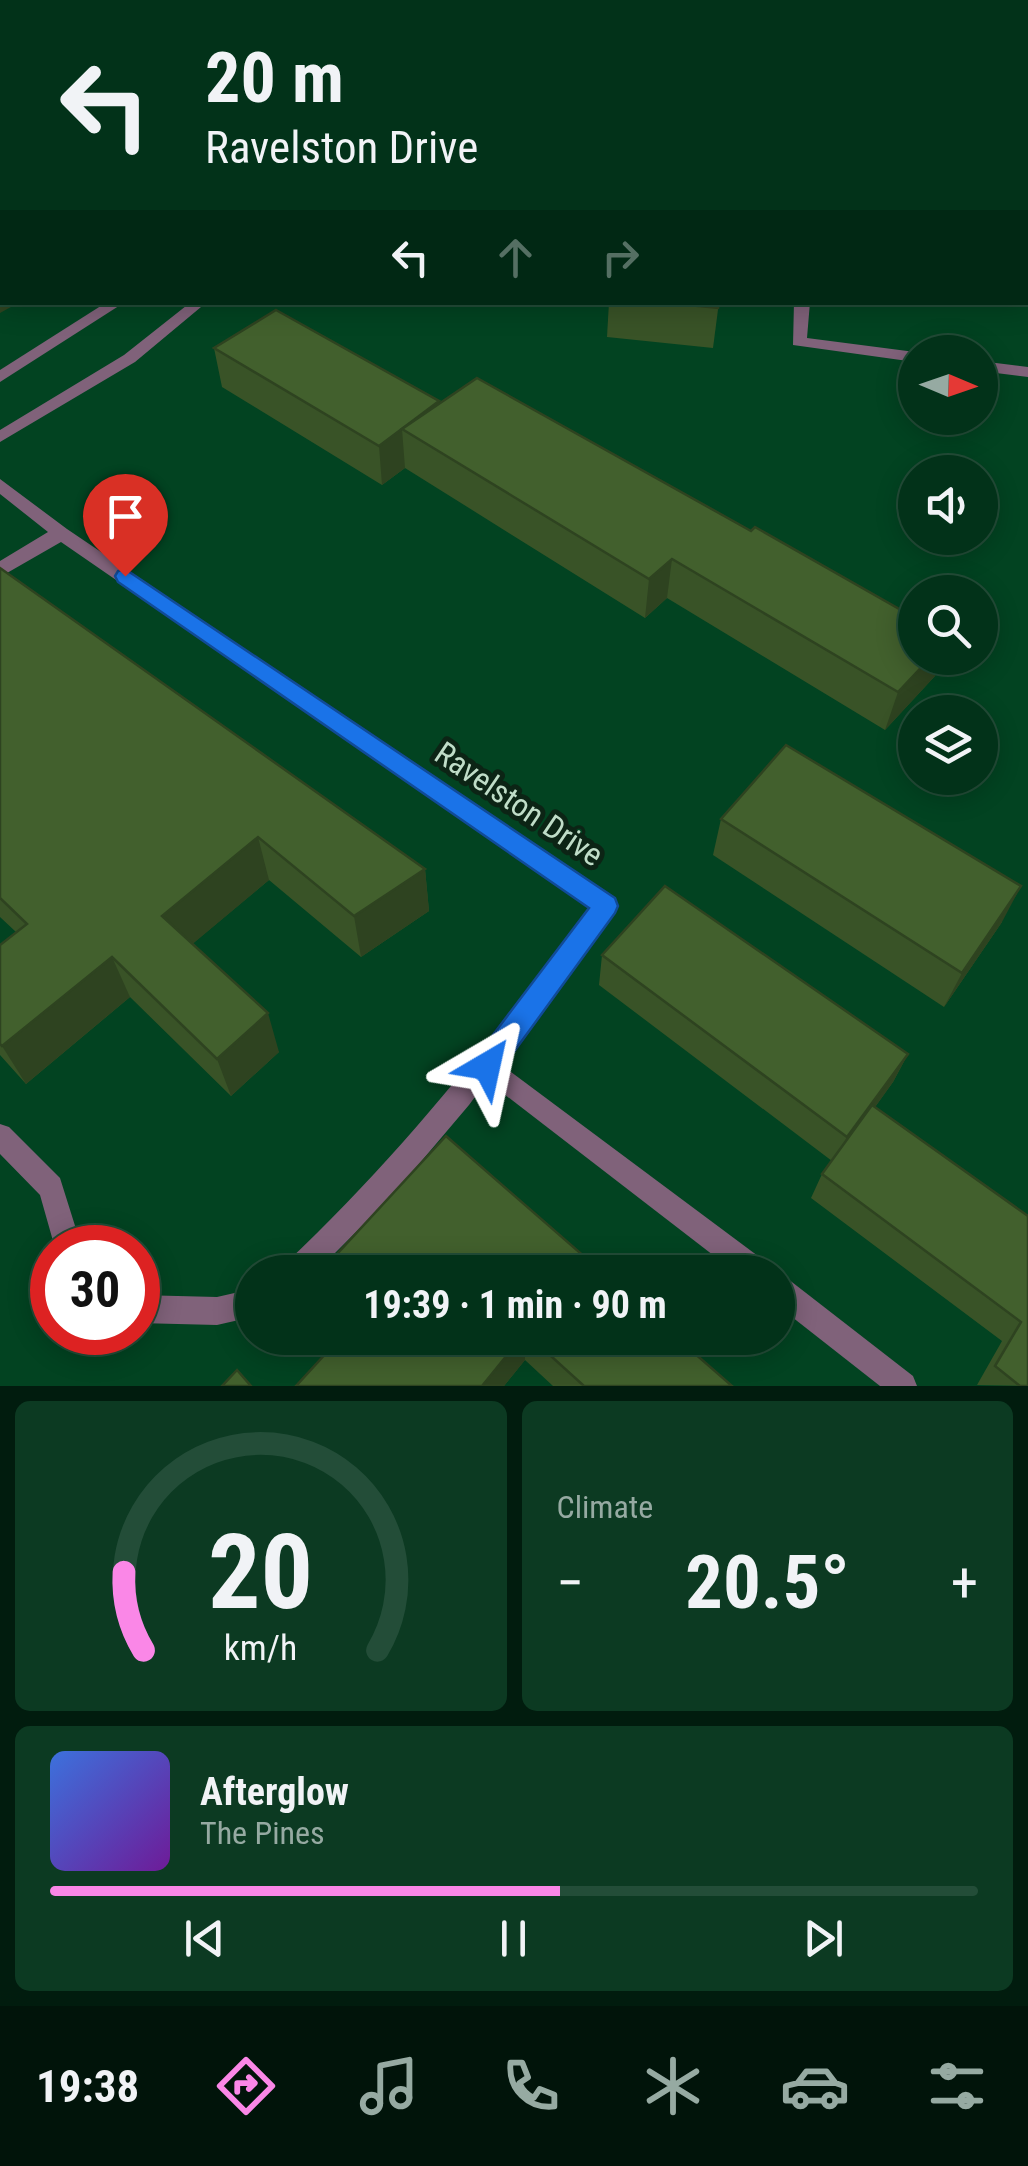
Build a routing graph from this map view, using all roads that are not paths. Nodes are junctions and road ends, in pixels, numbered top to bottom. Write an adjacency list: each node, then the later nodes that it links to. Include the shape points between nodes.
1 (113, 305): 7 (street)
2 (197, 305): 8 (street, via 134,356)
3 (802, 305): 4 (street, via 799,342)
4 (898, 355)
5 (998, 368): 6 (street)
6 (1028, 372)
7 (0, 377)
8 (0, 437)
9 (0, 485): 10 (street, Ravelston Drive)
10 (61, 533): 11 (street); 12 (street, Ravelston Drive, via 606,906)
11 (0, 570)
12 (487, 1066): 15 (street, Ravelston Drive); 16 (street)
13 (0, 1136): 14 (street, via 52,1186)
14 (63, 1225)
15 (316, 1255)
16 (734, 1255)
17 (795, 1302): 20 (street)
18 (235, 1307): 19 (street)
19 (160, 1310)
20 (904, 1386)

